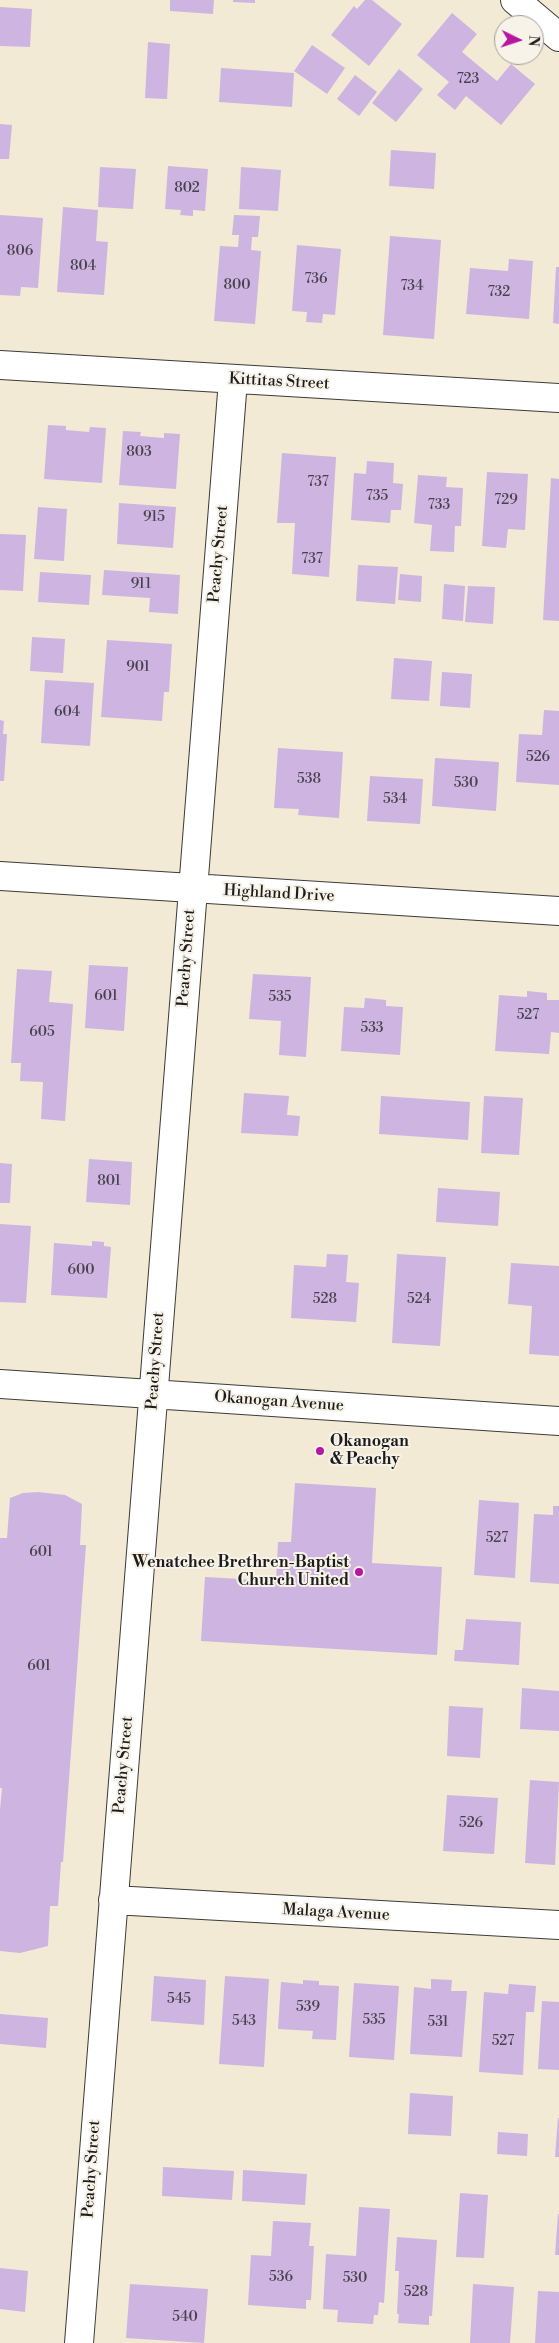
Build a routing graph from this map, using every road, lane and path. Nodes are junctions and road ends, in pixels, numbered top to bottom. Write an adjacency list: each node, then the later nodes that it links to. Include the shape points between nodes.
1 (515, 0): 2 (street)
2 (559, 37)
3 (0, 365): 4 (street, Kittitas Street)
4 (233, 380): 5 (street, Kittitas Street); 7 (street, Peachy Street)
5 (559, 398)
6 (0, 876): 7 (street, Highland Drive)
7 (192, 889): 8 (street, Highland Drive); 10 (street, Peachy Street)
8 (559, 911)
9 (0, 1384): 10 (street, Okanogan Avenue)
10 (154, 1394): 11 (street, Okanogan Avenue); 12 (street, Peachy Street)
11 (559, 1421)
12 (113, 1900): 13 (street, Malaga Avenue); 14 (street, Peachy Street)
13 (559, 1925)
14 (78, 2343)

